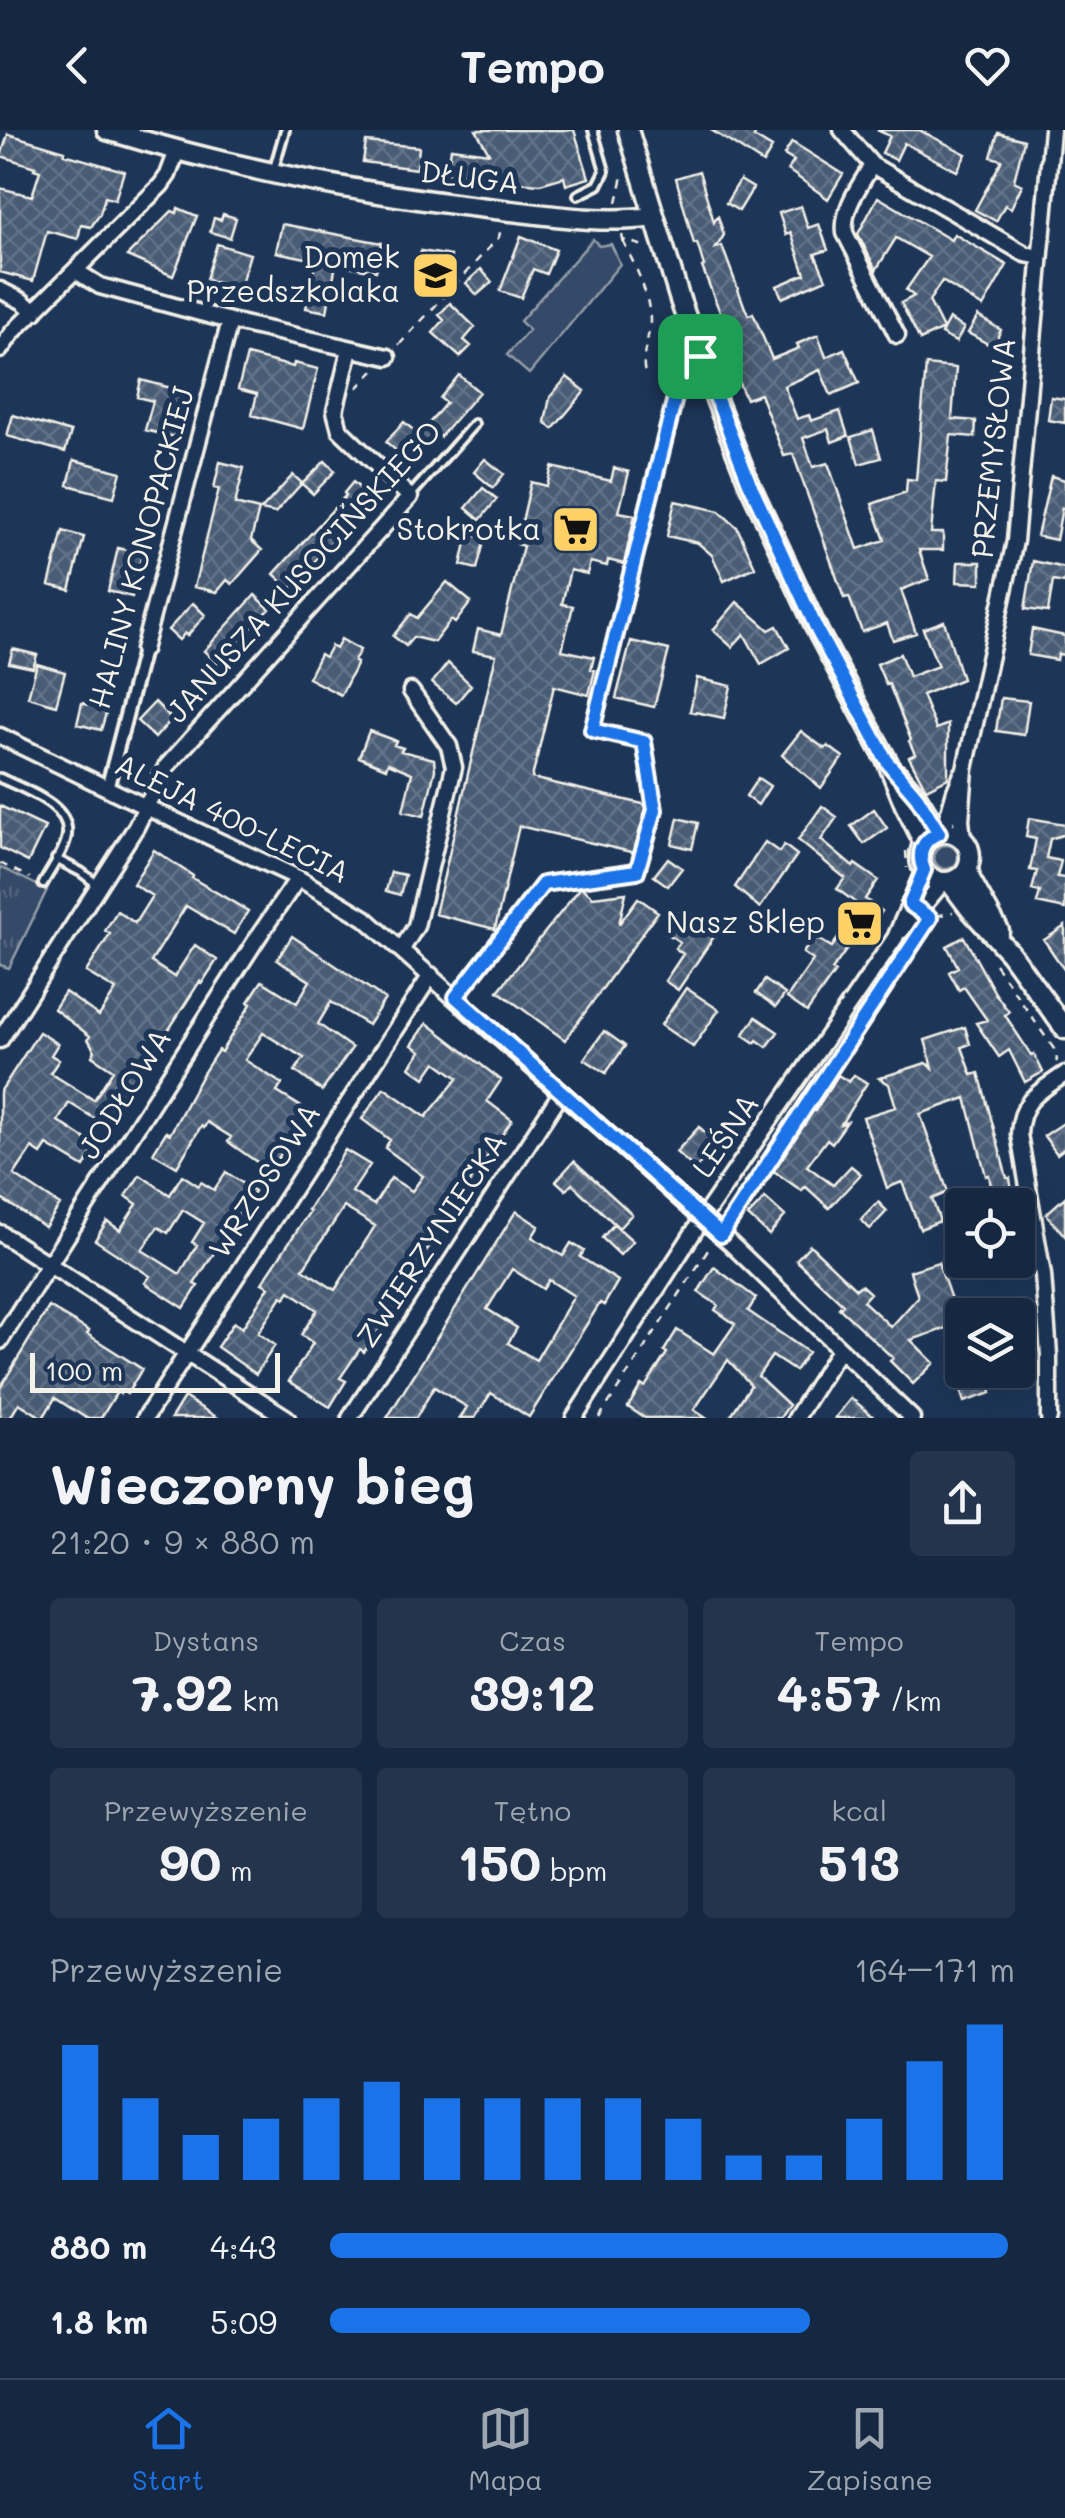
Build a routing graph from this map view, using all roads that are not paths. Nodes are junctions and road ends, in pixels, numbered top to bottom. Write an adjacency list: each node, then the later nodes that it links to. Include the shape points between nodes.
1 (106, 130): 7 (street, DŁUGA)
2 (285, 130): 9 (lane)
3 (593, 130): 10 (lane, via 605,171 598,186)
4 (628, 130): 11 (street)
5 (842, 130): 8 (street)
6 (1052, 130): 12 (street, PRZEMYSŁOWA)
7 (176, 151): 9 (street, DŁUGA); 13 (street, via 166,180)
8 (872, 165): 12 (street); 17 (street, via 844,220)
9 (272, 175): 11 (street, DŁUGA, via 504,210)
10 (578, 194)
11 (654, 217): 20 (street)
12 (1040, 257): 27 (street, PRZEMYSŁOWA, via 1015,541)
13 (76, 271): 15 (street); 16 (street, via 100,286)
14 (0, 290): 15 (street)
15 (35, 312): 19 (street)
16 (230, 321): 18 (street); 24 (street, HALINY KONOPACKIEJ)
17 (897, 334)
18 (350, 349): 21 (street); 23 (street, via 335,411 340,430)
19 (0, 350)
20 (700, 356): 31 (street, via 791,575 888,763 917,797); 44 (lane, via 679,382 592,730 644,742 655,810 637,871 543,884)
21 (388, 357)
22 (474, 424): 23 (lane, JANUSZA KUSOCIŃSKIEGO)
23 (410, 497): 30 (street, JANUSZA KUSOCIŃSKIEGO, via 166,767)
24 (143, 650): 29 (street, HALINY KONOPACKIEJ)
25 (411, 691): 41 (street, via 450,746 454,766 416,926)
26 (0, 736): 29 (street, ALEJA 400-LECIA)
27 (965, 769): 31 (street, PRZEMYSŁOWA); 32 (street, PRZEMYSŁOWA)
28 (0, 778): 33 (lane, via 52,804 63,817 68,837)
29 (107, 789): 30 (street, ALEJA 400-LECIA)
30 (146, 808): 36 (street, ALEJA 400-LECIA); 39 (street, JANUSZA KUSOCIŃSKIEGO)
31 (928, 839): 32 (street, via 952,833); 35 (street)
32 (963, 840): 34 (street)
33 (56, 859): 38 (lane); 39 (lane)
34 (968, 868): 37 (street); 42 (street)
35 (916, 873): 37 (street); 40 (street, LEŚNA)
36 (298, 878): 41 (street, ALEJA 400-LECIA); 51 (street, JODŁOWA)
37 (946, 882): 40 (street, LEŚNA, via 924,914); 42 (street)
38 (43, 884)
39 (99, 886): 46 (street, JANUSZA KUSOCIŃSKIEGO)
40 (895, 938): 49 (street, LEŚNA)
41 (402, 949): 43 (street, ALEJA 400-LECIA)
42 (1010, 953): 45 (street)
43 (431, 974): 44 (street, ALEJA 400-LECIA); 54 (street, WRZOSOWA)
44 (456, 997): 48 (street, ALEJA 400-LECIA)
45 (1065, 1029)
46 (0, 1040)
47 (1063, 1076): 61 (street, via 1024,1109 1018,1140 1042,1275)
48 (560, 1093): 49 (street, ALEJA 400-LECIA); 57 (street, ZWIERZYNIECKA)
49 (702, 1219): 53 (street, ALEJA 400-LECIA); 58 (street, LEŚNA)
50 (0, 1233): 51 (street)
51 (50, 1264): 52 (street, JODŁOWA); 54 (street)
52 (0, 1340)
53 (839, 1350): 59 (street); 60 (street, ALEJA 400-LECIA)
54 (187, 1352): 55 (street, WRZOSOWA); 56 (street)
55 (145, 1418)
56 (287, 1418)
57 (350, 1418)
58 (574, 1418)
59 (796, 1418)
60 (912, 1418)
61 (1049, 1418)

